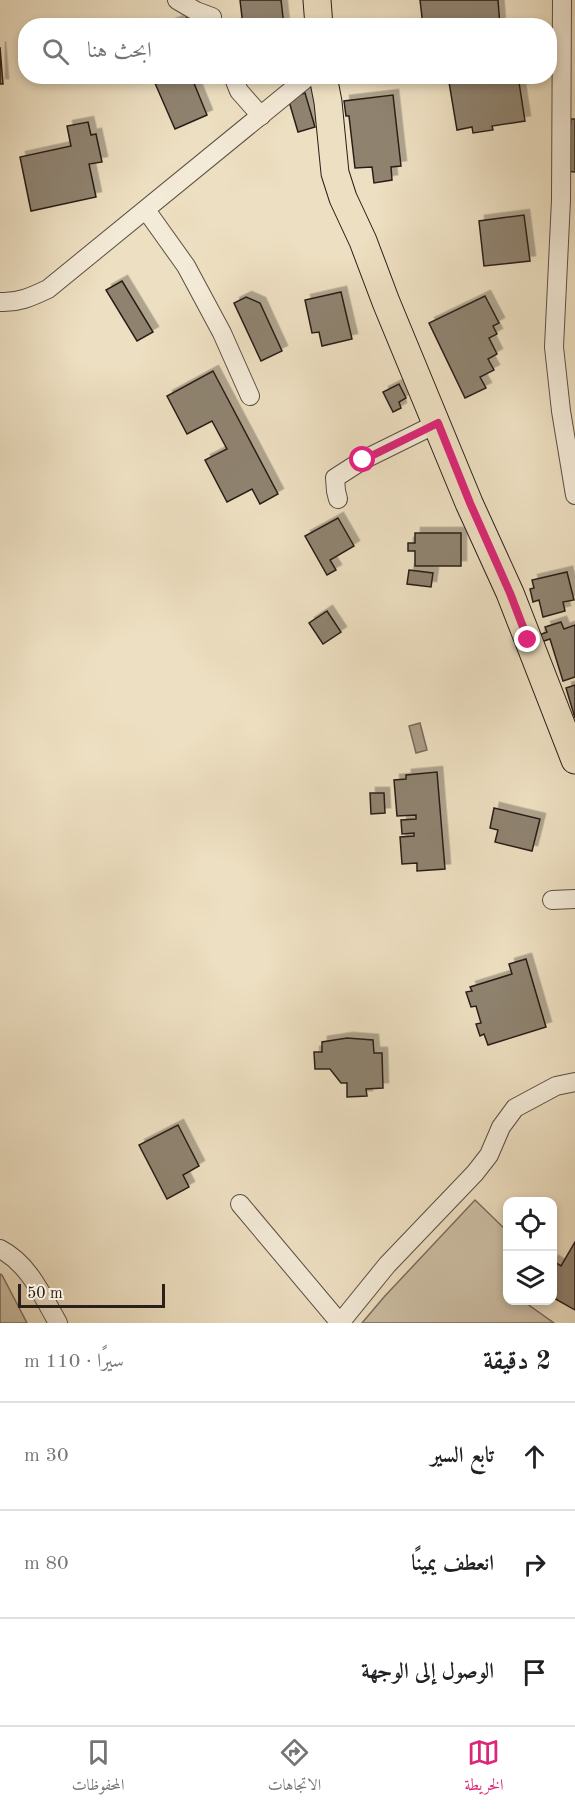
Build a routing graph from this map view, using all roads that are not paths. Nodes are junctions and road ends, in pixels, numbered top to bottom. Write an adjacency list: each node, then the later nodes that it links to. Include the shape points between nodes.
1 (177, 0): 4 (street, via 196,11)
2 (317, 0): 5 (main road)
3 (562, 0): 15 (street, via 561,200 554,347)
4 (215, 14)
5 (318, 18)
6 (236, 84): 9 (street)
7 (299, 84): 9 (street)
8 (325, 84): 14 (main road, via 335,173 343,198)
9 (261, 116): 10 (street)
10 (146, 210): 11 (street, via 48,289 28,299); 13 (street, via 186,266)
11 (6, 302): 12 (street)
12 (0, 318)
13 (250, 396)
14 (438, 423): 16 (street, via 335,478); 17 (main road)
15 (575, 495)
16 (338, 499)
17 (575, 760)
18 (575, 899): 19 (street)
19 (552, 900)
20 (575, 1082): 24 (street, via 556,1086 515,1108 475,1173 387,1265)
21 (240, 1204): 24 (street)
22 (0, 1249): 23 (street, via 17,1260 34,1280)
23 (57, 1323)
24 (340, 1323)

